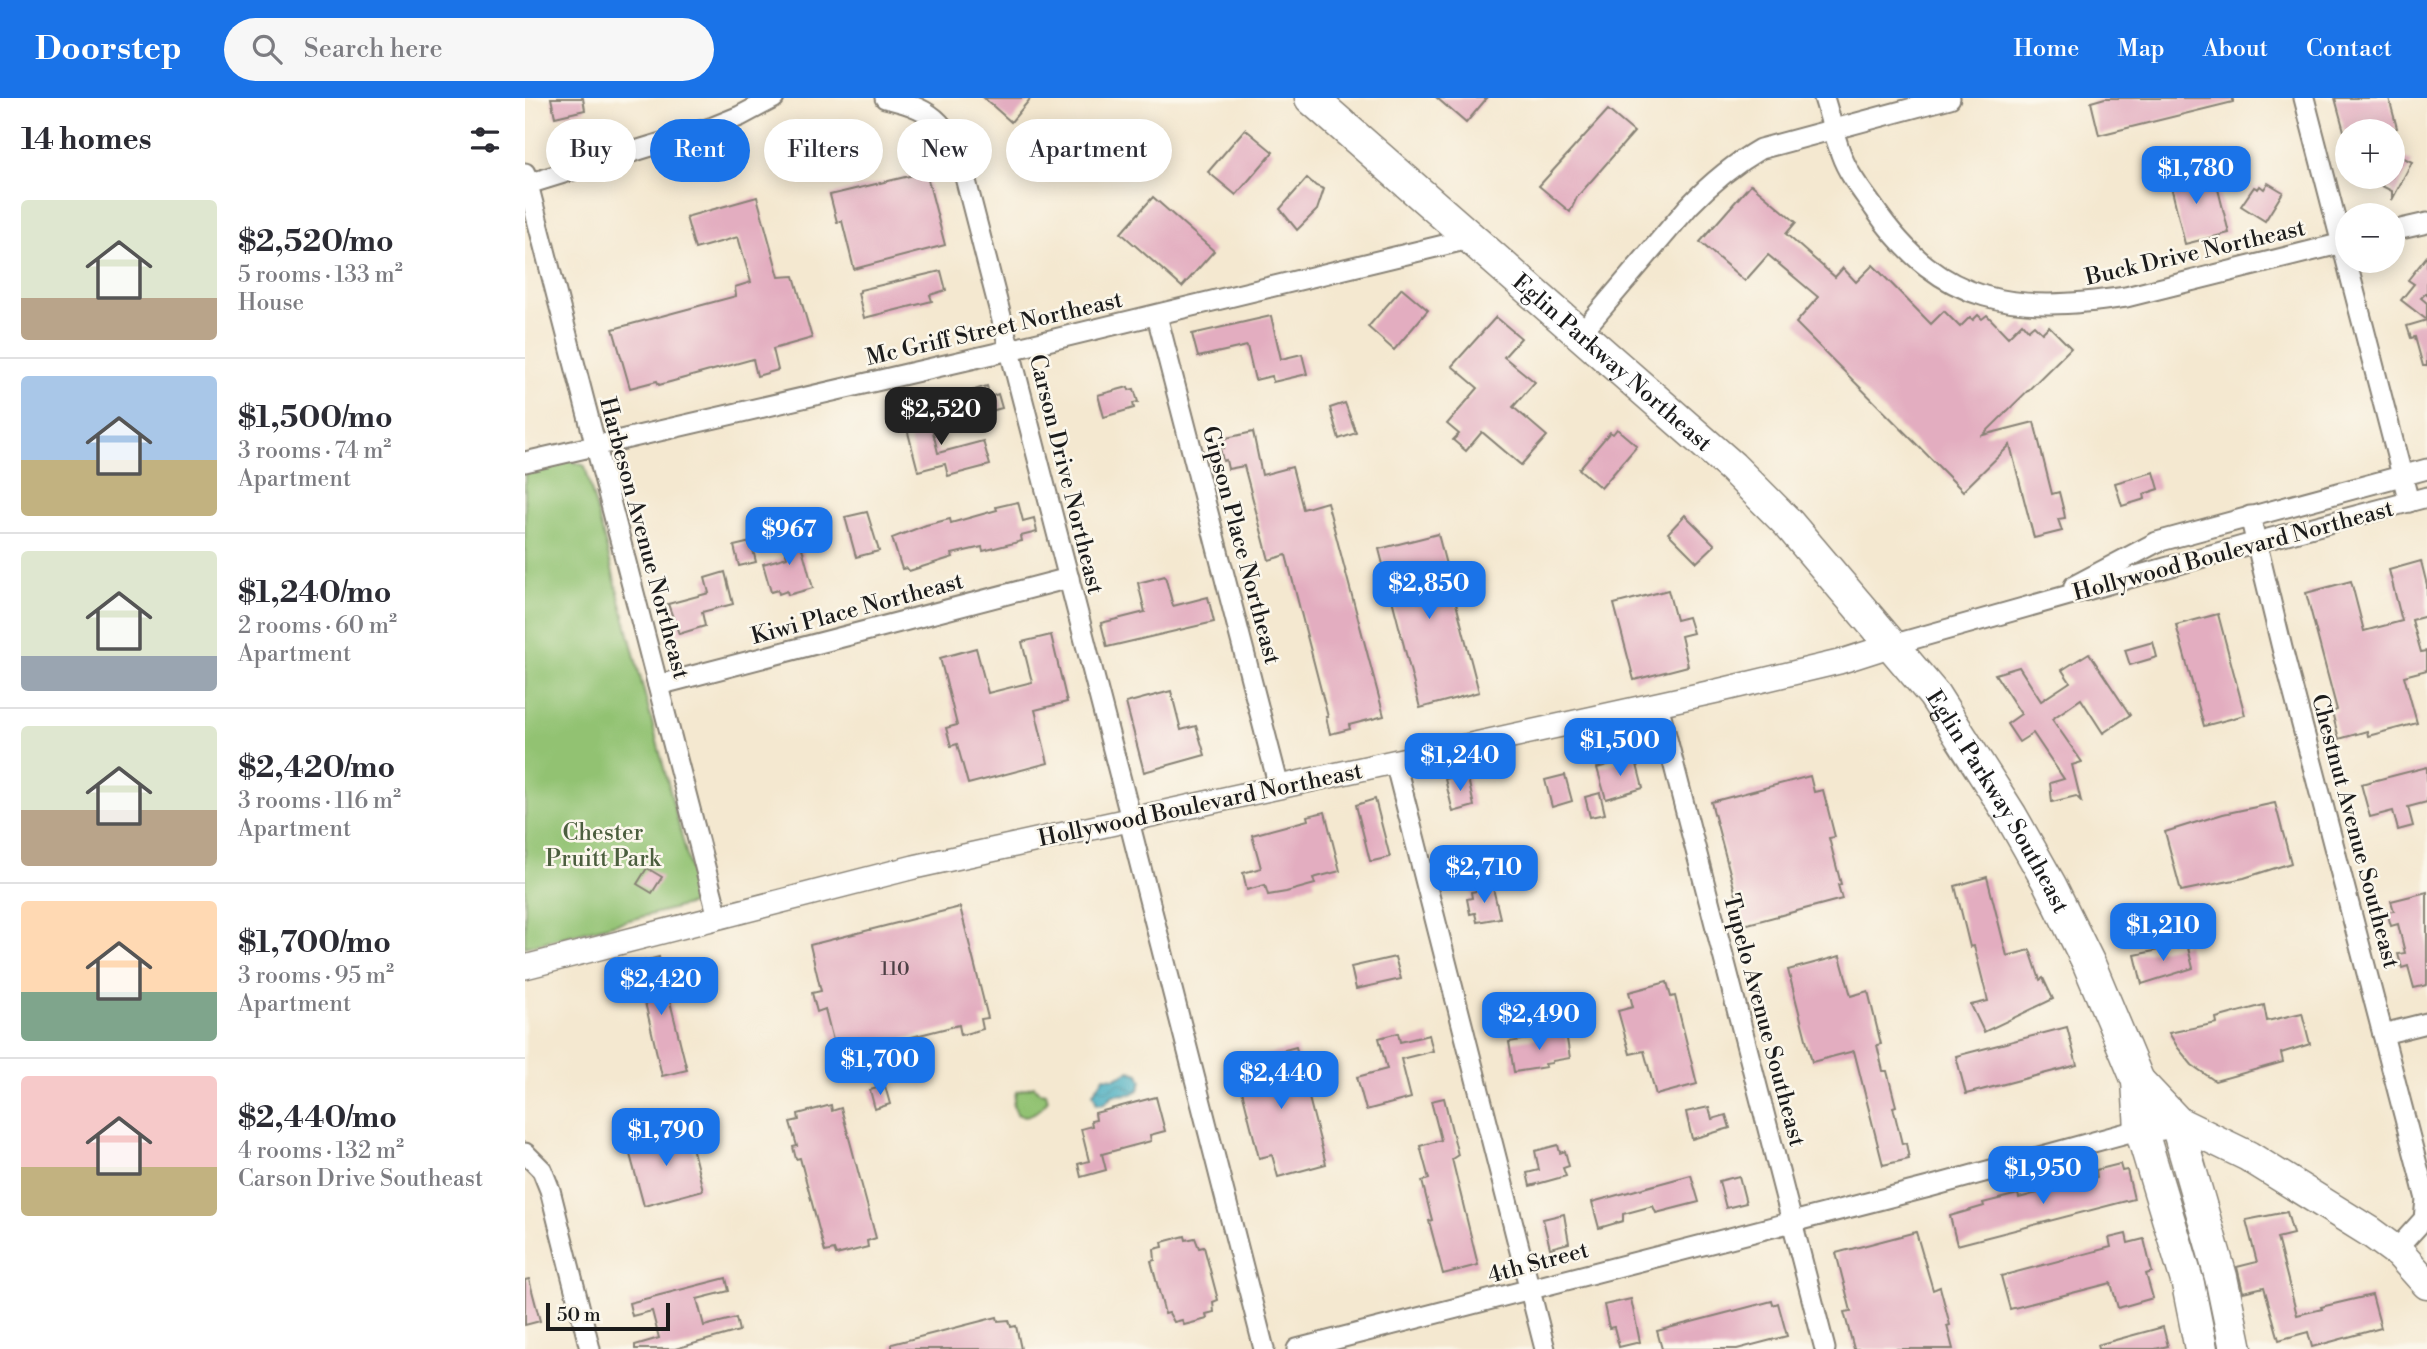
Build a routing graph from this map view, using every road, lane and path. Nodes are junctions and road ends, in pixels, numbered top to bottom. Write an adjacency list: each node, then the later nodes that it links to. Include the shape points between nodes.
1 (773, 98): 8 (street, via 713,127)
2 (885, 98): 17 (street, Carson Drive Northeast, via 919,107 951,138)
3 (1311, 98): 12 (highway, Eglin Parkway Northeast)
4 (1824, 98): 7 (street, Buck Drive Northeast)
5 (1950, 98): 7 (street)
6 (2304, 98): 9 (street)
7 (1834, 129): 13 (street, Buck Drive Northeast, via 1849,171 1910,253 1950,282 1992,299 2040,305 2089,303); 16 (street, via 1760,149 1741,159 1689,206)
8 (526, 181): 18 (street, Harbeson Avenue Northeast)
9 (2335, 210)
10 (2427, 223): 11 (street)
11 (2405, 228)
12 (1473, 238): 15 (street, Mc Griff Street Northeast); 16 (highway, Eglin Parkway Northeast)
13 (2335, 245)
14 (2351, 273): 21 (street)
15 (1157, 316): 17 (street, Mc Griff Street Northeast); 31 (street, Gipson Place Northeast)
16 (1581, 333): 27 (highway, Eglin Parkway Northeast, via 1703,439 1788,523)
17 (1010, 350): 18 (street, Mc Griff Street Northeast); 25 (street, Carson Drive Northeast)
18 (595, 445): 19 (street, Mc Griff Street Northeast); 28 (street, Harbeson Avenue Northeast)
19 (525, 461)
20 (2427, 469): 21 (street, Hollywood Boulevard Northeast)
21 (2402, 476): 22 (street); 23 (street, Hollywood Boulevard Northeast)
22 (2418, 499): 24 (street, Hollywood Boulevard Northeast)
23 (2250, 516): 24 (street, Chestnut Avenue Southeast); 26 (street, Hollywood Boulevard Northeast, via 2157,542)
24 (2257, 542): 26 (street, Hollywood Boulevard Northeast); 36 (street, Chestnut Avenue Southeast)
25 (1069, 578): 28 (street, Kiwi Place Northeast); 32 (street, Carson Drive Northeast)
26 (2039, 604): 27 (street, Hollywood Boulevard Northeast)
27 (1892, 645): 29 (street, Hollywood Boulevard Northeast); 37 (highway, Eglin Parkway Southeast, via 1934,695 2050,885)
28 (658, 685): 33 (street, Harbeson Avenue Northeast)
29 (1658, 704): 30 (street, Hollywood Boulevard Northeast); 42 (street, Tupelo Avenue Southeast)
30 (1395, 762): 31 (street, Hollywood Boulevard Northeast); 45 (street)
31 (1279, 787): 32 (street, Hollywood Boulevard Northeast)
32 (1131, 820): 33 (street, Hollywood Boulevard Northeast); 47 (street, Carson Drive Northeast)
33 (718, 916): 34 (street, Hollywood Boulevard Northeast)
34 (525, 967)
35 (2427, 1023): 36 (street)
36 (2383, 1034): 41 (street, Chestnut Avenue Southeast)
37 (2138, 1081): 38 (highway, Eglin Parkway Southeast); 39 (highway, Eglin Parkway Southeast)
38 (2176, 1121): 39 (main road); 43 (main road, via 2248,1156); 52 (highway, Eglin Parkway Southeast, via 2221,1278)
39 (2141, 1129): 42 (street, 4th Street); 51 (highway, Eglin Parkway Southeast, via 2188,1284)
40 (525, 1153): 46 (street, via 542,1170 550,1190)
41 (2427, 1200): 43 (street, Chestnut Avenue Southeast, via 2424,1219)
42 (1792, 1222): 45 (street, 4th Street); 50 (street, Tupelo Avenue Southeast)
43 (2395, 1251): 44 (main road)
44 (2427, 1284)
45 (1530, 1289): 48 (street, 4th Street); 49 (street)
46 (590, 1349)
47 (1264, 1349)
48 (1297, 1349)
49 (1545, 1349)
50 (1825, 1349)
51 (2201, 1349)
52 (2236, 1349)

